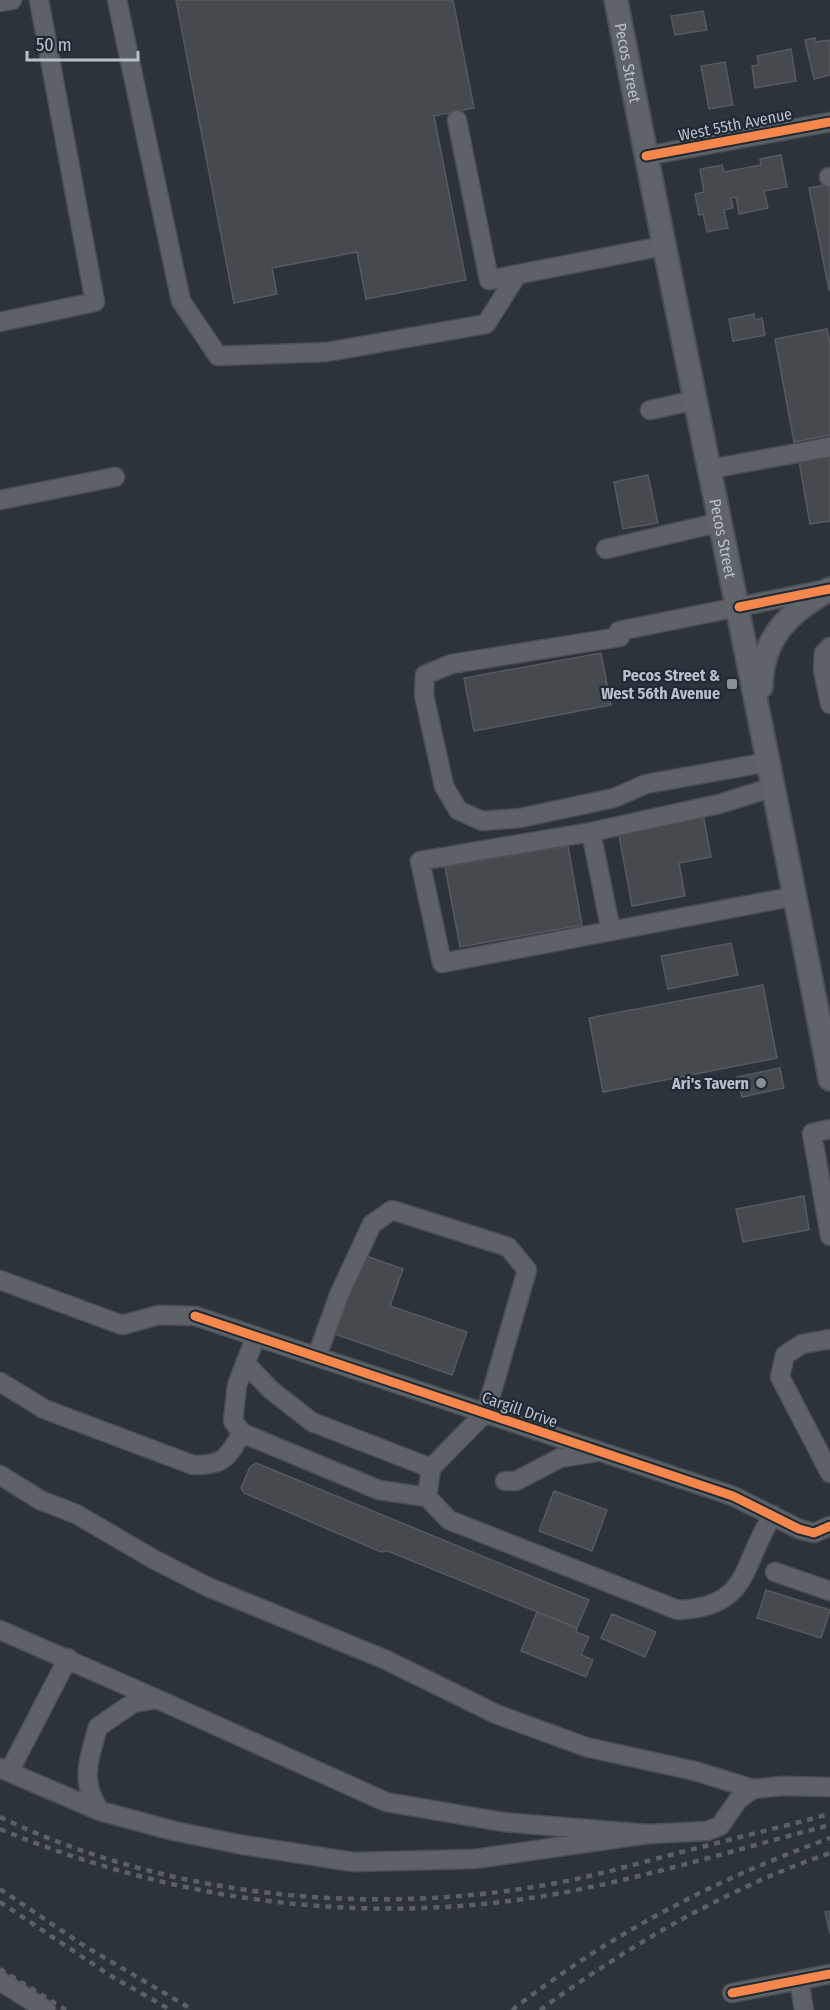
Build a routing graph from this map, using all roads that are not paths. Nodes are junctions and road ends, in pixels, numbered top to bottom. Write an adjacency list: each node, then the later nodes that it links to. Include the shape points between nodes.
1 (12, 0): 5 (street)
2 (39, 0): 11 (street, via 95,302)
3 (117, 0): 10 (street, via 181,301 218,356 327,352 486,324)
4 (616, 0): 8 (main road, Pecos Street)
5 (0, 2)
6 (458, 120): 10 (street, via 489,280)
7 (830, 122): 8 (street, West 55th Avenue)
8 (646, 156): 9 (main road, Pecos Street)
9 (663, 246): 10 (street); 12 (main road, Pecos Street)
10 (517, 275)
11 (0, 322)
12 (696, 400): 13 (street); 15 (main road, Pecos Street)
13 (650, 410)
14 (830, 447): 15 (street)
15 (710, 469): 18 (main road, Pecos Street)
16 (115, 477): 17 (street)
17 (0, 500)
18 (721, 522): 19 (street); 21 (main road, Pecos Street)
19 (606, 549)
20 (830, 589): 21 (street); 24 (main road, via 799,607 775,635 761,675)
21 (739, 607): 24 (main road, Pecos Street); 25 (street, via 620,634 451,664 425,675 424,695 444,786 458,810 482,821 520,818 614,798 646,784)
22 (830, 647): 23 (street, via 824,653 823,670)
23 (830, 704)
24 (760, 719): 25 (main road, Pecos Street)
25 (769, 762): 26 (main road, Pecos Street)
26 (774, 787): 27 (street, via 719,804); 28 (main road, Pecos Street)
27 (591, 832): 29 (street); 29 (street, via 420,861 442,963)
28 (796, 896): 29 (street); 30 (main road, Pecos Street)
29 (610, 932)
30 (830, 1078)
31 (830, 1129): 32 (street, via 812,1133)
32 (830, 1236)
33 (0, 1280): 34 (street, Cargill Drive, via 122,1325 159,1316 195,1316)
34 (256, 1336): 36 (street, Cargill Drive); 37 (street)
35 (830, 1339): 43 (street, via 802,1344 785,1354 780,1377)
36 (317, 1356): 39 (street, Cargill Drive); 39 (street, via 339,1295 372,1224 392,1210 508,1247 527,1270)
37 (245, 1363): 40 (street, via 237,1385 233,1421); 42 (street, via 312,1422)
38 (0, 1382): 40 (street, via 44,1408 193,1465 214,1465 226,1460)
39 (485, 1413): 41 (street, Cargill Drive); 42 (street)
40 (242, 1433): 46 (street, via 379,1490)
41 (599, 1451): 45 (street, via 560,1458 516,1481); 47 (street, Cargill Drive, via 733,1496)
42 (431, 1468): 46 (street)
43 (830, 1473)
44 (0, 1475): 56 (street, via 40,1500 76,1514 208,1587 384,1659 496,1714 586,1747 695,1771)
45 (505, 1481)
46 (427, 1497): 47 (street, via 449,1520 678,1610 718,1602 733,1592 747,1574 761,1533)
47 (773, 1515): 48 (street, Cargill Drive, via 814,1533)
48 (830, 1526)
49 (775, 1572): 50 (street)
50 (830, 1592)
51 (0, 1630): 52 (street)
52 (68, 1658): 53 (street); 54 (street)
53 (158, 1699): 57 (street, via 132,1703 98,1727 86,1773 91,1797); 58 (street, via 386,1802 503,1822)
54 (4, 1770): 57 (street)
55 (830, 1787): 56 (street)
56 (753, 1789): 58 (street, via 738,1800 720,1826)
57 (100, 1812): 58 (street, via 243,1845 352,1862 474,1859)
58 (648, 1834)
59 (830, 1974): 60 (street)
60 (799, 1980): 62 (street); 64 (street)
61 (0, 1981): 63 (street)
62 (732, 1993)
63 (46, 2010)
64 (804, 2010)

